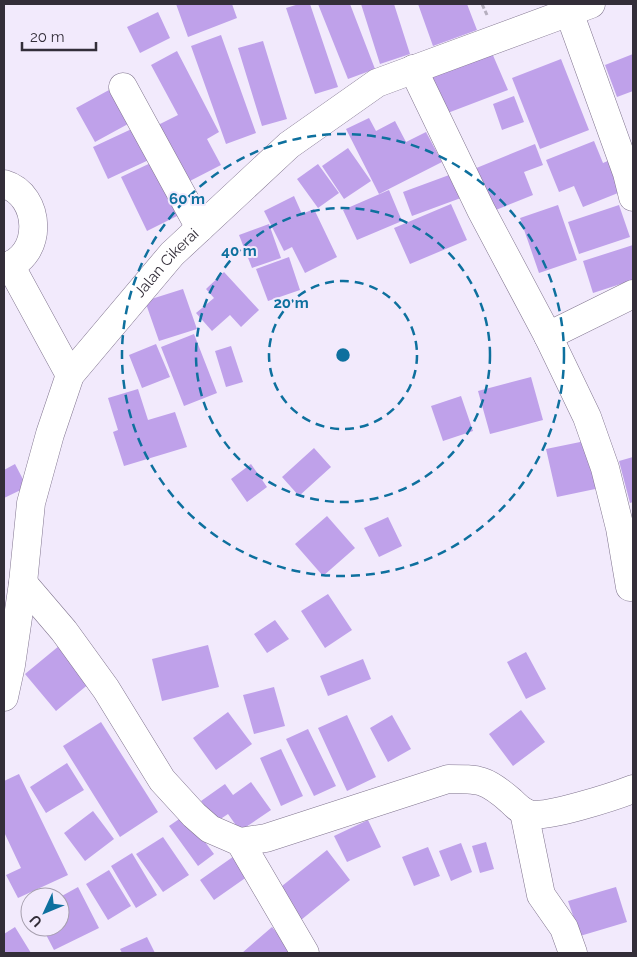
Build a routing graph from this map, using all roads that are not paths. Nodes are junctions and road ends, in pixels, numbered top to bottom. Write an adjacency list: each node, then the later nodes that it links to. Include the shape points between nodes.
1 (580, 8): 2 (street, Jalan Cikerai); 5 (street)
2 (413, 69): 6 (street, Jalan Cikerai, via 377,83 289,145); 9 (street, via 481,210)
3 (123, 87): 6 (street)
4 (4, 184): 7 (street, via 26,199 34,217 34,236 25,253)
5 (633, 197)
6 (200, 228): 10 (street, Jalan Cikerai, via 172,254)
7 (7, 266): 10 (street)
8 (633, 294): 9 (street)
9 (548, 336): 12 (street, via 587,418 605,468)
10 (70, 375): 11 (street, Jalan Cikerai, via 31,503)
11 (23, 583): 13 (street, Jalan Cikerai); 16 (street, via 64,631 106,689 162,780 210,829)
12 (630, 587)
13 (4, 697)
14 (633, 789): 15 (street, via 538,816)
15 (524, 812): 16 (street, via 493,786 477,779 448,780 266,838); 18 (street, via 541,896 564,928)
16 (240, 842): 17 (street)
17 (305, 953)
18 (573, 953)

